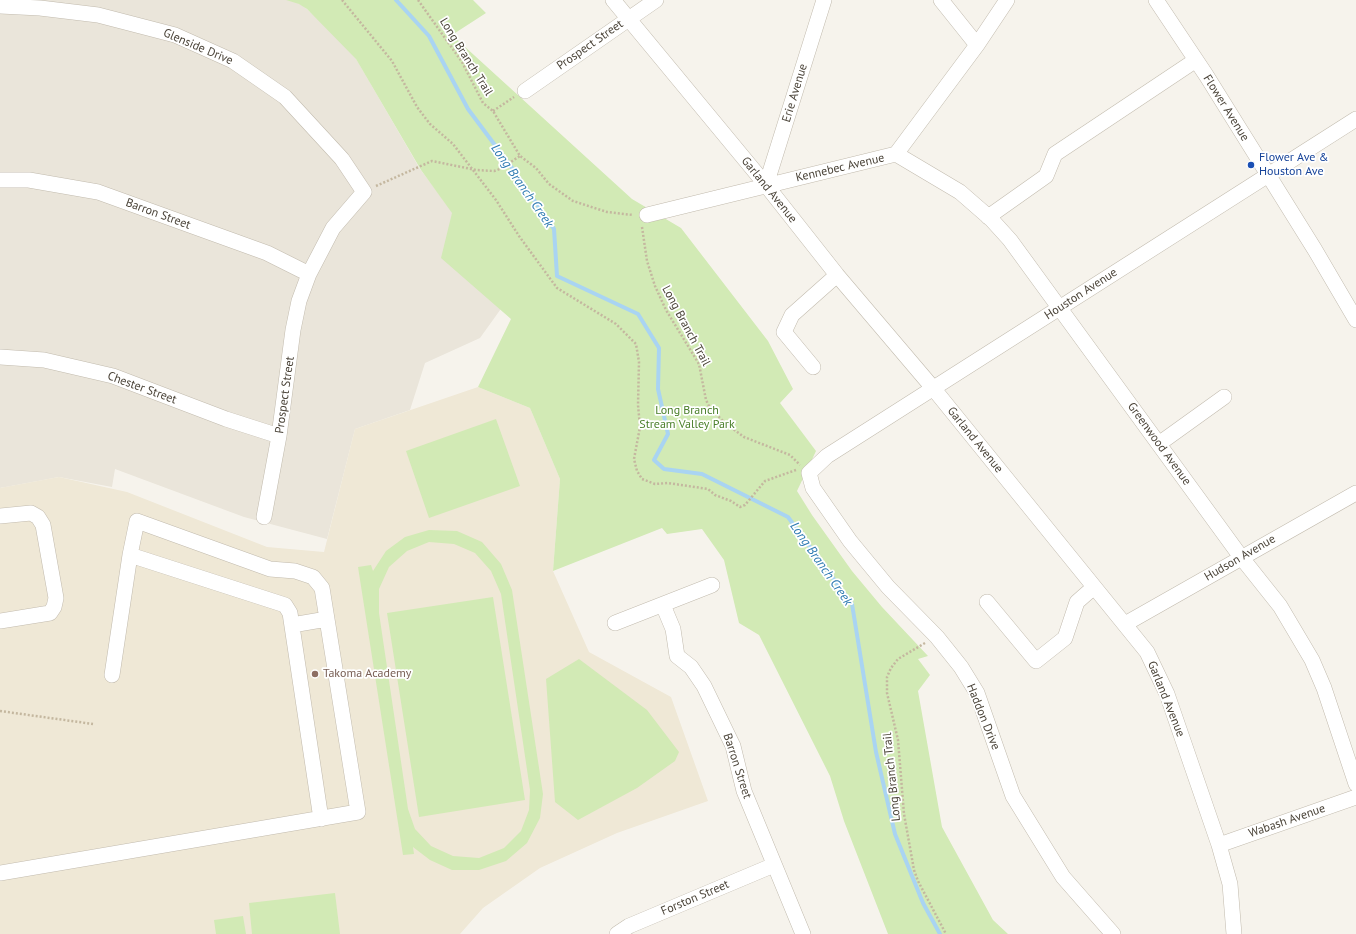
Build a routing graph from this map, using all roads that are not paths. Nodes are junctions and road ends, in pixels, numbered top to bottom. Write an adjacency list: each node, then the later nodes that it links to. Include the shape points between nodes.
1 (613, 0): 8 (street, Garland Avenue)
2 (656, 0): 8 (street, Prospect Street)
3 (824, 0): 16 (street, Erie Avenue)
4 (941, 0): 9 (street)
5 (1007, 0): 9 (street, Kennebec Avenue)
6 (1156, 0): 10 (street, Flower Avenue)
7 (0, 6): 19 (street, Glenside Drive, via 98,15 175,35 233,61 286,97 342,159 364,192 334,228)
8 (628, 18): 11 (street, Prospect Street); 16 (street, Garland Avenue)
9 (977, 45): 13 (street, Kennebec Avenue)
10 (1196, 60): 14 (street, Flower Avenue); 17 (street, via 1055,154 1046,176)
11 (525, 91)
12 (1356, 119): 14 (street, Houston Avenue)
13 (896, 154): 16 (street, Kennebec Avenue); 17 (street, Greenwood Avenue, via 960,192)
14 (1268, 174): 21 (street, Houston Avenue); 22 (street, Flower Avenue)
15 (0, 180): 19 (street, Barron Street, via 29,180 98,192 267,253)
16 (766, 185): 18 (street, Kennebec Avenue); 20 (street, Garland Avenue)
17 (988, 217): 21 (street, Greenwood Avenue, via 1010,240)
18 (642, 219)
19 (309, 274): 27 (street, Prospect Street, via 293,330)
20 (837, 275): 24 (street, via 792,315 784,332); 25 (street, Garland Avenue)
21 (1060, 307): 25 (street, Houston Avenue); 28 (street, Greenwood Avenue)
22 (1356, 318)
23 (0, 356): 27 (street, Chester Street, via 44,360 113,376 226,419)
24 (813, 367)
25 (933, 388): 29 (street, Houston Avenue); 36 (street, Garland Avenue)
26 (1224, 397): 28 (street)
27 (279, 436): 32 (street, Prospect Street)
28 (1160, 444): 34 (street, Greenwood Avenue)
29 (804, 471): 53 (street, Haddon Drive, via 850,541 888,588 937,637 961,667 977,694 1013,796 1063,877)
30 (1356, 493): 34 (street, Hudson Avenue)
31 (0, 516): 40 (street, via 31,513 38,517 43,525 56,598 50,613)
32 (264, 517)
33 (130, 555): 39 (street, via 137,521 270,569 295,571 313,577 322,588); 43 (street, via 285,605 290,612); 44 (street)
34 (1241, 557): 42 (street, Hudson Avenue); 45 (street, Greenwood Avenue, via 1280,606 1312,660)
35 (712, 585): 38 (street)
36 (1094, 587): 37 (street, via 1077,602 1065,638 1036,661); 42 (street, Garland Avenue)
37 (987, 602)
38 (663, 605): 41 (street); 49 (street, Barron Street, via 673,629 677,656 690,667 704,686 732,746 744,791)
39 (327, 619): 43 (street); 47 (street, via 358,812)
40 (0, 621)
41 (615, 623)
42 (1125, 624): 48 (street, Garland Avenue, via 1146,652 1167,694)
43 (292, 625): 47 (street)
44 (112, 675)
45 (1356, 784)
46 (1356, 797): 48 (street, Wabash Avenue)
47 (321, 818): 50 (street)
48 (1218, 844): 54 (street, Garland Avenue, via 1230,884)
49 (774, 865): 51 (street, Forston Street, via 630,926); 52 (street, Barron Street)
50 (0, 873)
51 (617, 934)
52 (803, 934)
53 (1113, 934)
54 (1234, 934)

